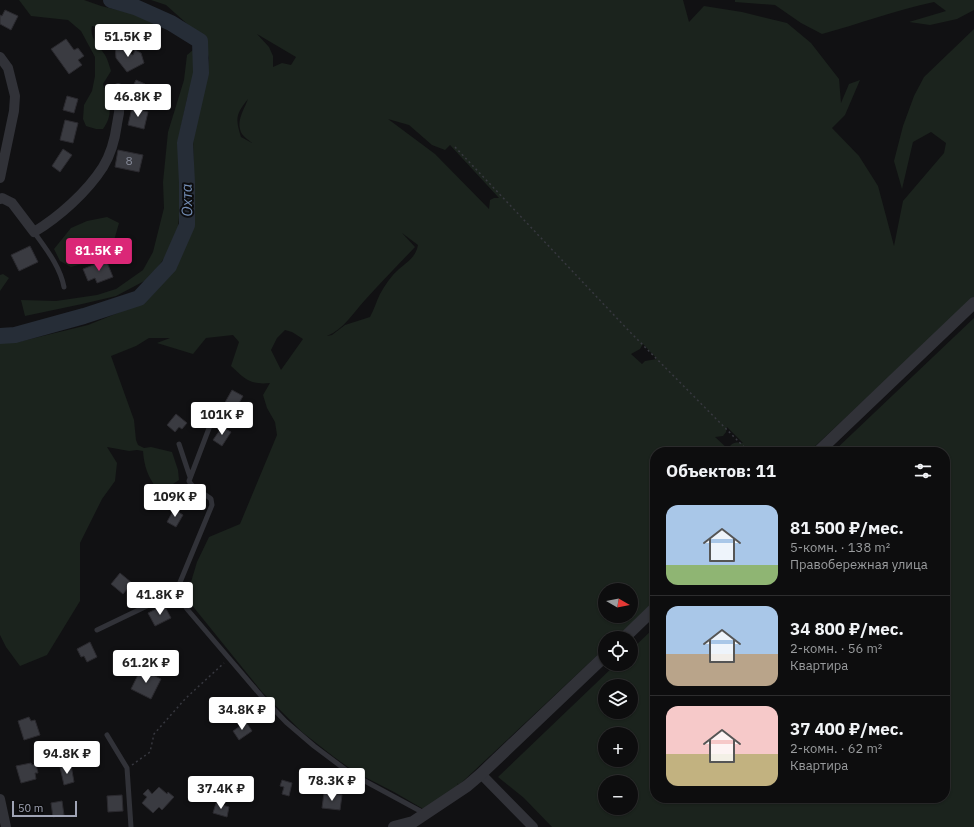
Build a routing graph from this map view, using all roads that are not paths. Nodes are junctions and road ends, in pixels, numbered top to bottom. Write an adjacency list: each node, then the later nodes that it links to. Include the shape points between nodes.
1 (0, 57): 3 (street, via 8,68 15,96)
2 (118, 88): 5 (street, via 120,110 112,149 103,167 89,186 46,225)
3 (0, 178)
4 (0, 199): 5 (street, via 12,203)
5 (34, 232): 6 (lane, via 54,261)
6 (64, 287)
7 (974, 303): 10 (street)
8 (211, 423): 11 (lane)
9 (179, 444): 11 (lane)
10 (823, 447)
11 (190, 477): 12 (lane, via 191,486 211,499 212,505)
12 (176, 592): 14 (lane); 20 (lane, via 187,609 286,722 350,773)
13 (650, 613): 15 (street)
14 (97, 630)
15 (631, 631)
16 (598, 663): 18 (street)
17 (107, 735): 22 (lane, via 127,768)
18 (481, 774): 20 (street); 24 (street)
19 (0, 799): 21 (street)
20 (425, 814): 23 (street, via 413,822)
21 (6, 827)
22 (131, 827)
23 (394, 827)
24 (532, 827)

